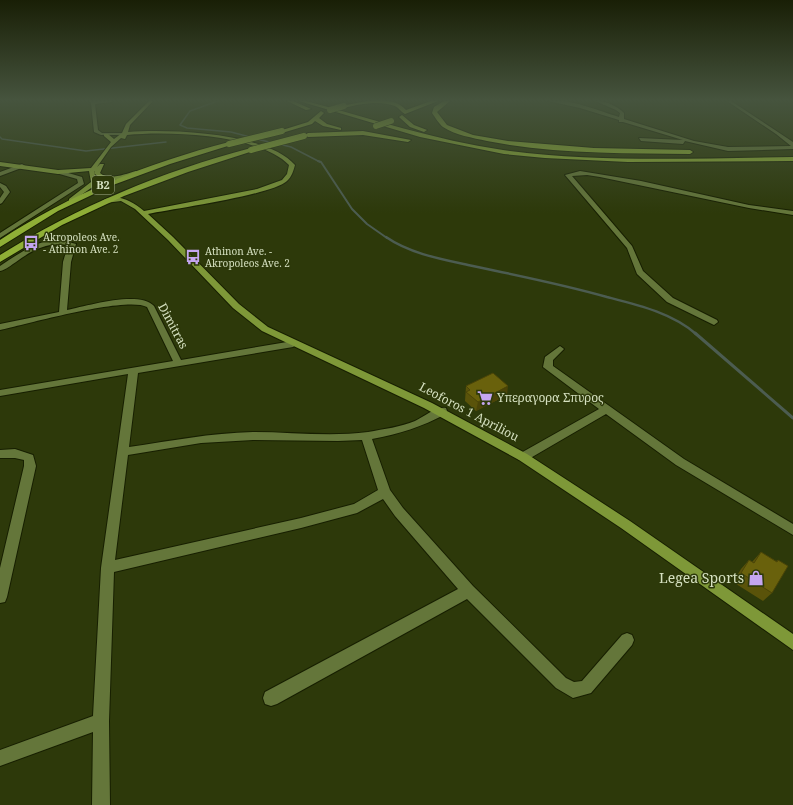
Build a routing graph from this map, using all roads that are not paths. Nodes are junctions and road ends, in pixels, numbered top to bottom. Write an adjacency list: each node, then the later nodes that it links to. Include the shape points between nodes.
1 (108, 139): 17 (main road)
2 (122, 139): 17 (main road, B2)
3 (224, 139): 37 (main road, via 277,154 289,161 292,166 290,174 284,181 258,191)
4 (251, 139): 29 (highway, B2, bridge)
5 (293, 139): 31 (highway, B2, bridge)
6 (399, 139): 18 (highway)
7 (418, 139): 18 (highway)
8 (432, 139): 24 (highway, via 496,150 569,158)
9 (453, 139): 22 (highway, via 522,151 610,156)
10 (464, 139): 22 (highway, via 491,144 610,153)
11 (480, 139): 19 (highway, via 567,149)
12 (641, 139): 15 (street)
13 (681, 139): 15 (street)
14 (785, 139): 16 (street)
15 (693, 142): 16 (street, via 728,149)
16 (793, 146)
17 (113, 147): 27 (main road, B2)
18 (459, 148): 24 (highway, via 519,156 613,163)
19 (700, 152)
20 (708, 152): 21 (highway)
21 (793, 154): 22 (highway)
22 (785, 155)
23 (793, 159): 24 (highway)
24 (732, 160)
25 (0, 164): 26 (main road)
26 (22, 166): 28 (main road); 30 (street)
27 (96, 170): 28 (main road); 29 (main road, B2, via 98,175 105,178); 33 (main road, B2, via 90,174 94,182 92,185)
28 (58, 172): 39 (street, via 80,178 81,184)
29 (136, 172): 33 (highway, B2)
30 (0, 174)
31 (146, 184): 35 (highway, B2); 36 (main road, via 129,195 128,199)
32 (0, 185): 34 (street, via 7,192)
33 (71, 200): 40 (highway, B2, via 24,226)
34 (0, 202)
35 (103, 202): 36 (main road, Leoforos 1 Apriliou, via 120,199); 41 (highway, B2, via 42,233)
36 (136, 208): 37 (main road, Leoforos 1 Apriliou)
37 (142, 213): 46 (main road, Leoforos 1 Apriliou, via 174,241 244,315)
38 (793, 214): 44 (street, via 644,183 586,173 568,175 630,247 640,272 670,300)
39 (0, 236)
40 (0, 244)
41 (0, 259)
42 (0, 269): 43 (street, via 40,244 57,241 72,244 66,262)
43 (63, 313): 45 (street); 48 (street, Dimitras, via 111,303 143,302 150,306)
44 (714, 322)
45 (0, 327)
46 (294, 344): 48 (street); 52 (main road, Leoforos 1 Apriliou)
47 (560, 349): 51 (street, via 548,359 548,367)
48 (179, 364): 49 (street)
49 (133, 371): 50 (street, via 102,374); 54 (street)
50 (0, 393)
51 (605, 410): 56 (street); 58 (street, via 680,462)
52 (442, 411): 53 (street, via 424,423 409,428); 56 (main road, Leoforos 1 Apriliou)
53 (366, 436): 54 (street, via 227,437); 57 (street)
54 (122, 452): 59 (street)
55 (0, 454): 60 (street, via 24,455 28,458 30,466)
56 (523, 457): 64 (main road, Leoforos 1 Apriliou, via 599,507)
57 (385, 492): 59 (street, via 350,510); 61 (street, via 399,512)
58 (793, 530)
59 (108, 568): 66 (street)
60 (2, 580): 62 (street)
61 (468, 591): 63 (street, via 561,683 573,690 586,688); 65 (street)
62 (0, 597)
63 (627, 640)
64 (793, 644)
65 (271, 698)
66 (101, 721): 67 (street); 68 (street)
67 (0, 758)
68 (102, 805)

